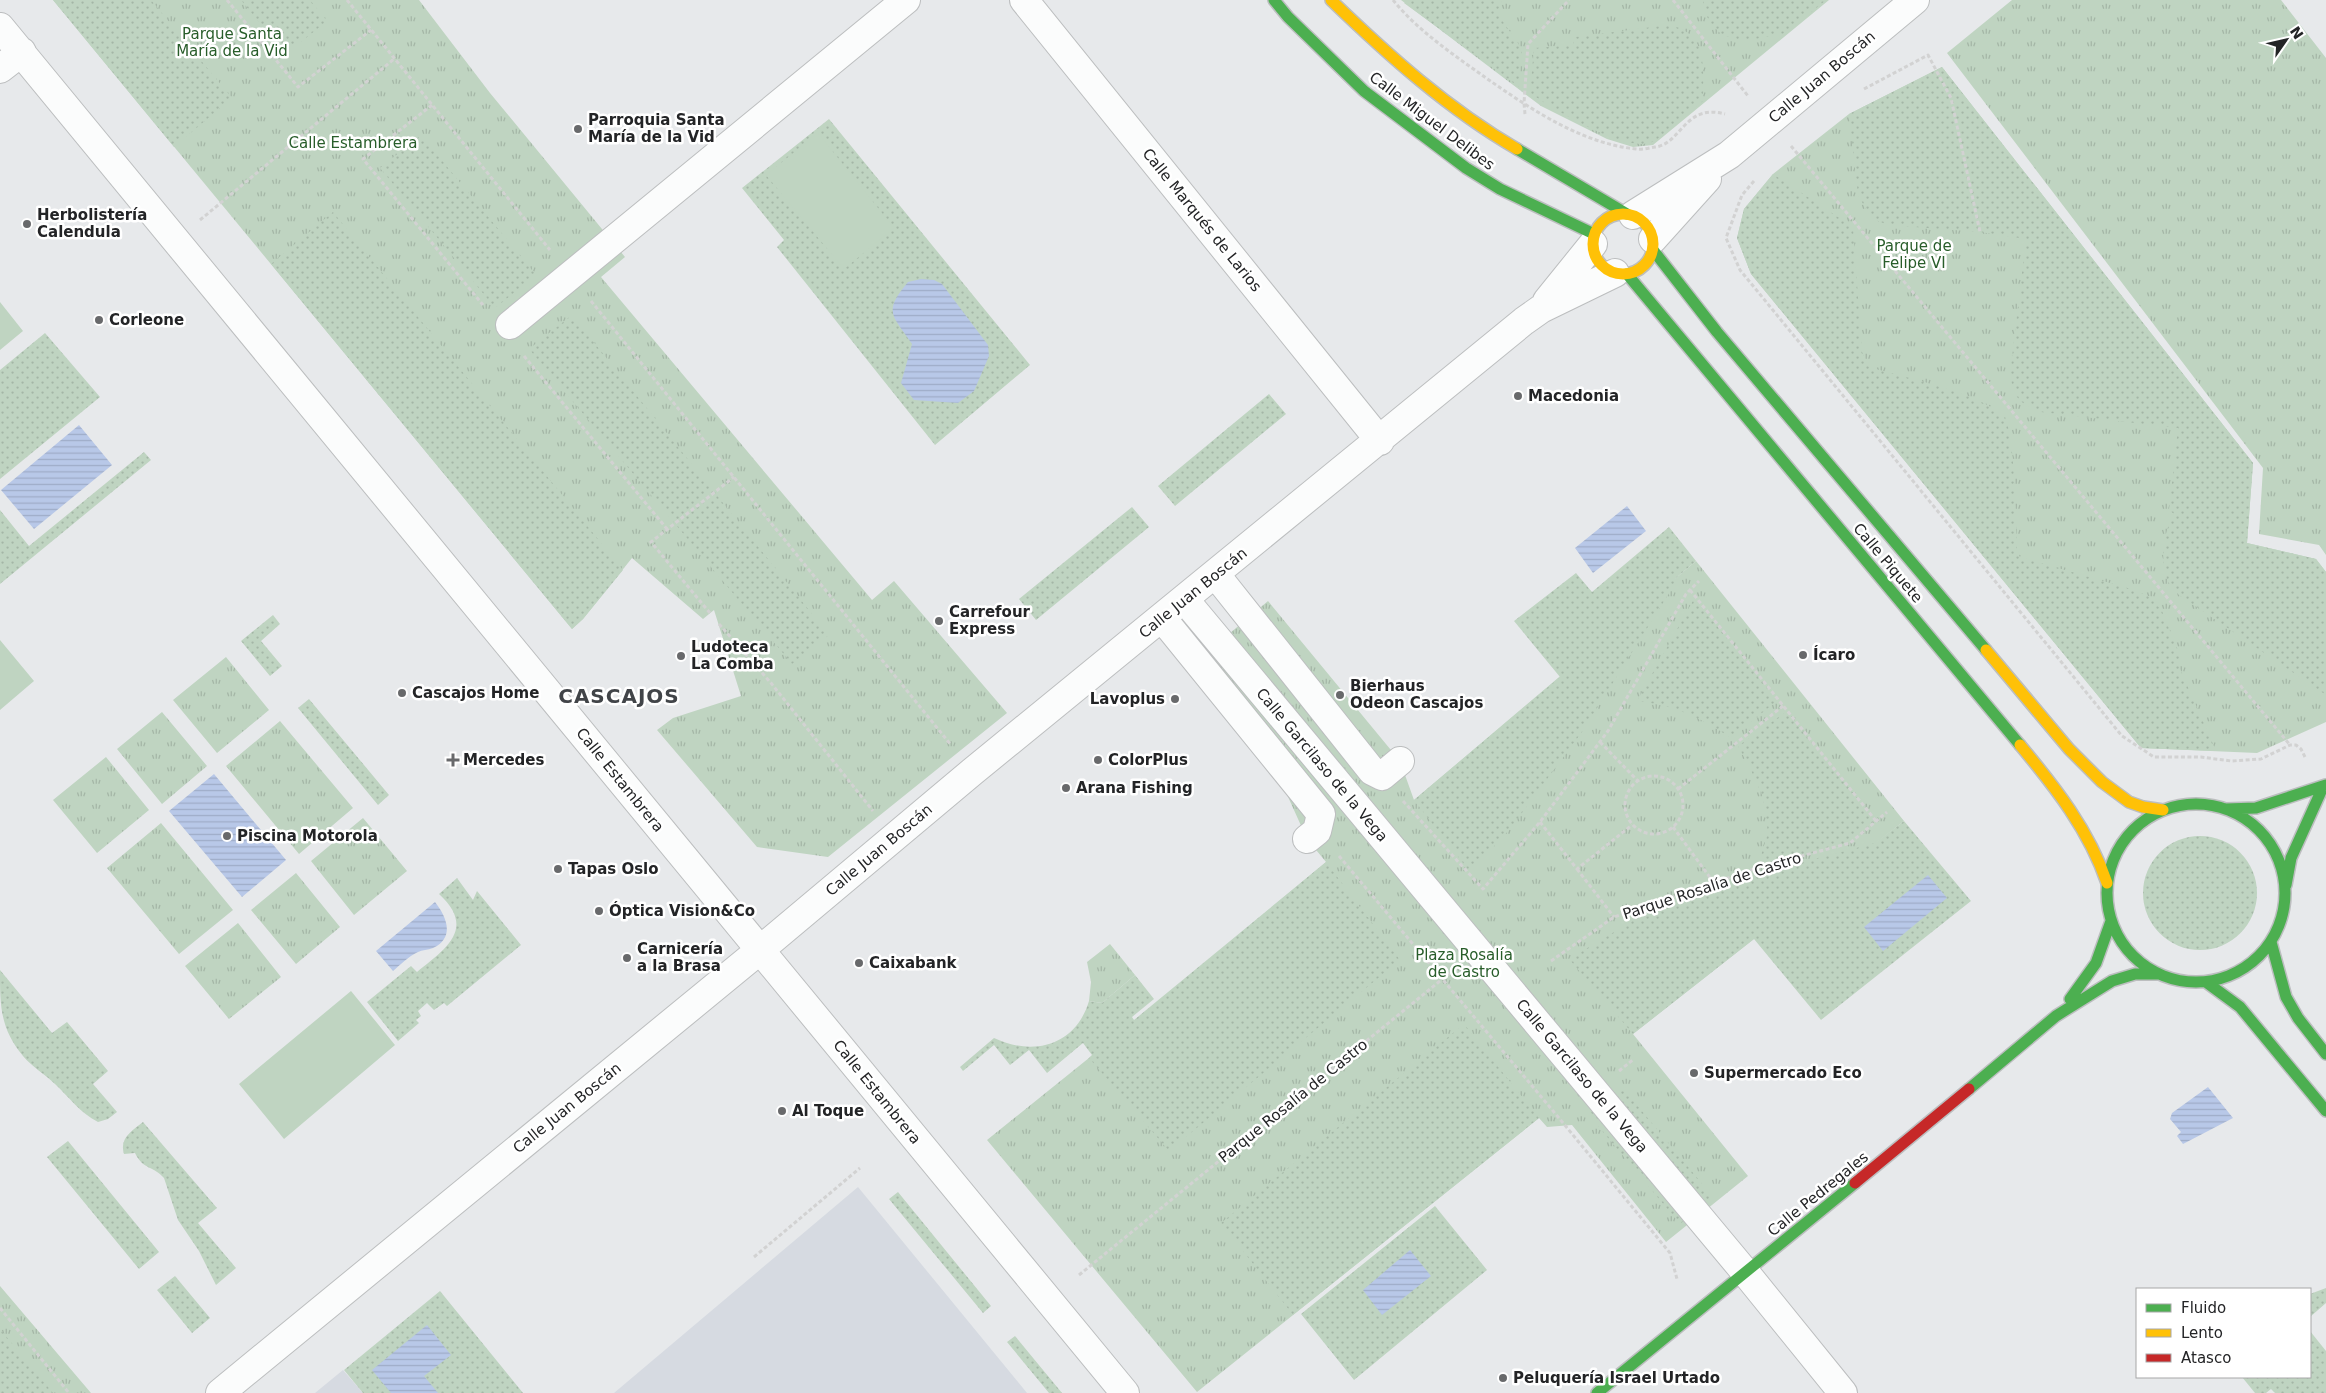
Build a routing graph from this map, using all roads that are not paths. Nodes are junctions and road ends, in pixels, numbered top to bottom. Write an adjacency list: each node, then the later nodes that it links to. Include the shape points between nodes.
1 (906, 0): 15 (street)
2 (1024, 0): 16 (street, Calle Marqués de Larios)
3 (1274, 0): 11 (main road, Calle Miguel Delibes, via 1364,91 1466,168)
4 (1330, 0): 10 (main road, Calle Miguel Delibes, via 1387,54 1488,132)
5 (1915, 0): 9 (street, Calle Juan Boscán)
6 (0, 26): 7 (street, Calle Estambrera)
7 (22, 52): 8 (street); 29 (street, Calle Estambrera)
8 (0, 69)
9 (1738, 147): 10 (street, Calle Juan Boscán); 12 (street, Calle Juan Boscán)
10 (1630, 214): 11 (main road, via 1607,218); 12 (main road, via 1647,224)
11 (1594, 239): 13 (main road, via 1599,262); 14 (street, Calle Juan Boscán)
12 (1653, 245): 13 (main road, via 1644,266); 23 (main road, Calle Piquete, via 1717,332 2069,749 2120,796 2139,806)
13 (1621, 273): 14 (street, Calle Juan Boscán); 25 (main road, Calle Piquete, via 2042,772 2086,833 2100,859)
14 (1540, 308): 16 (street, Calle Juan Boscán)
15 (507, 328)
16 (1380, 441): 17 (street, Calle Juan Boscán)
17 (1216, 575): 18 (street, Calle Juan Boscán); 20 (street, via 1372,772)
18 (1185, 600): 19 (street, Calle Juan Boscán); 35 (street, Calle Garcilaso de la Vega)
19 (1162, 618): 24 (street, Calle Garcilaso de la Vega, via 1321,814); 29 (street, Calle Juan Boscán)
20 (1391, 769)
21 (2324, 786): 22 (main road, via 2256,808); 26 (main road, via 2291,858)
22 (2226, 809): 23 (main road, via 2187,804); 26 (main road, via 2263,834 2281,865)
23 (2164, 810): 25 (main road, via 2132,831 2120,847)
24 (1312, 835)
25 (2107, 883): 27 (main road)
26 (2286, 885): 28 (main road, via 2280,924)
27 (2111, 921): 30 (main road, via 2122,943 2138,961); 32 (main road, Calle Pedregales, via 2096,967)
28 (2271, 942): 31 (main road, via 2244,969 2226,978); 33 (main road, via 2286,997)
29 (760, 950): 36 (street, Calle Juan Boscán); 37 (street, Calle Estambrera)
30 (2159, 974): 31 (main road, via 2174,980); 32 (main road, Calle Pedregales, via 2135,974 2112,981)
31 (2206, 982): 34 (main road, via 2240,1007)
32 (2056, 1016): 35 (main road, Calle Pedregales)
33 (2326, 1054)
34 (2326, 1111)
35 (1745, 1272): 38 (main road, Calle Pedregales); 39 (street, Calle Garcilaso de la Vega)
36 (220, 1393)
37 (1125, 1393)
38 (1597, 1393)
39 (1843, 1393)

